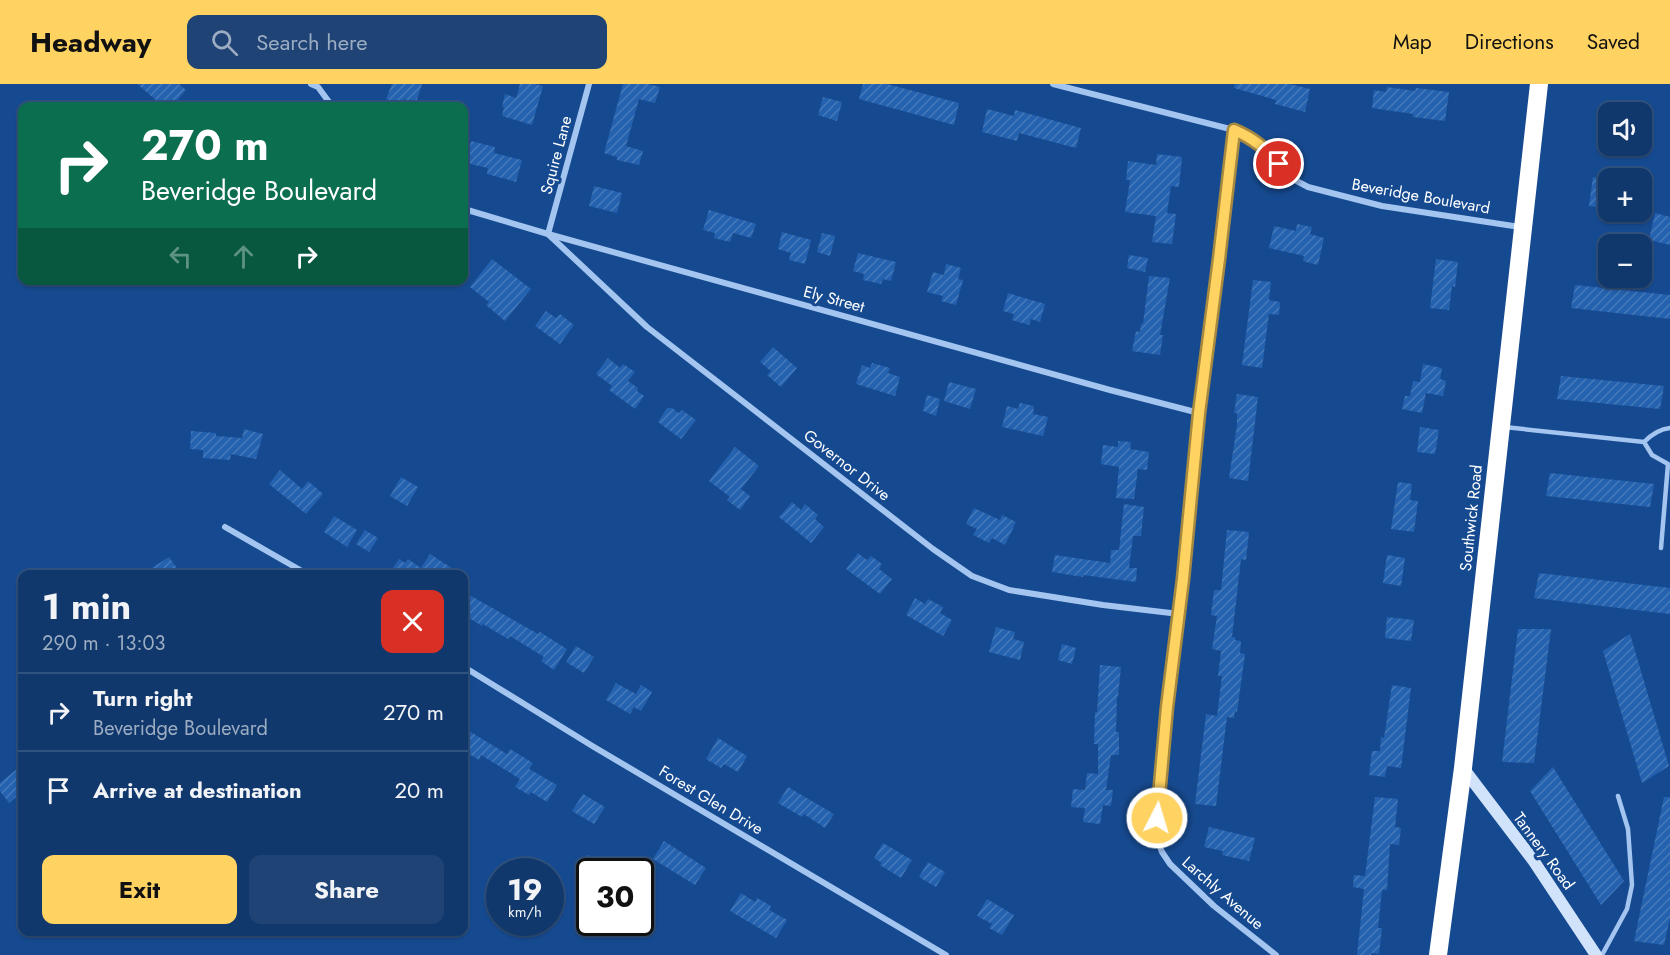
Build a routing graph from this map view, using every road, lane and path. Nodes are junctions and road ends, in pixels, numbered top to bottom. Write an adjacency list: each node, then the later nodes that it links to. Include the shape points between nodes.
1 (311, 84): 5 (street)
2 (589, 84): 9 (street, Squire Lane)
3 (1053, 84): 6 (street, Beveridge Boulevard)
4 (1539, 84): 8 (highway, Southwick Road)
5 (329, 102)
6 (1234, 130): 8 (street, Beveridge Boulevard, via 1249,136 1293,179 1308,187 1382,206); 10 (street, Larchly Avenue)
7 (468, 210): 9 (street, Ely Street)
8 (1523, 228): 12 (highway, Southwick Road)
9 (548, 234): 10 (street, Ely Street); 19 (street, Governor Drive, via 647,327 972,576 1009,590)
10 (1199, 413): 19 (street, Larchly Avenue)
11 (1670, 422): 13 (lane)
12 (1500, 427): 14 (lane); 21 (highway, Southwick Road)
13 (1670, 428): 14 (lane, via 1650,435)
14 (1644, 442): 15 (lane, via 1652,455)
15 (1669, 464): 17 (lane)
16 (225, 527): 18 (street)
17 (1661, 548)
18 (300, 570)
19 (1179, 614): 24 (street, Larchly Avenue, via 1157,805 1157,839 1165,858 1192,886)
20 (468, 669): 23 (street, Forest Glen Drive)
21 (1462, 768): 25 (highway, Southwick Road); 26 (street, Tannery Road, via 1533,860)
22 (1617, 796): 27 (lane, via 1628,829 1632,885 1628,909)
23 (946, 955)
24 (1276, 955)
25 (1438, 955)
26 (1596, 955)
27 (1602, 955)

